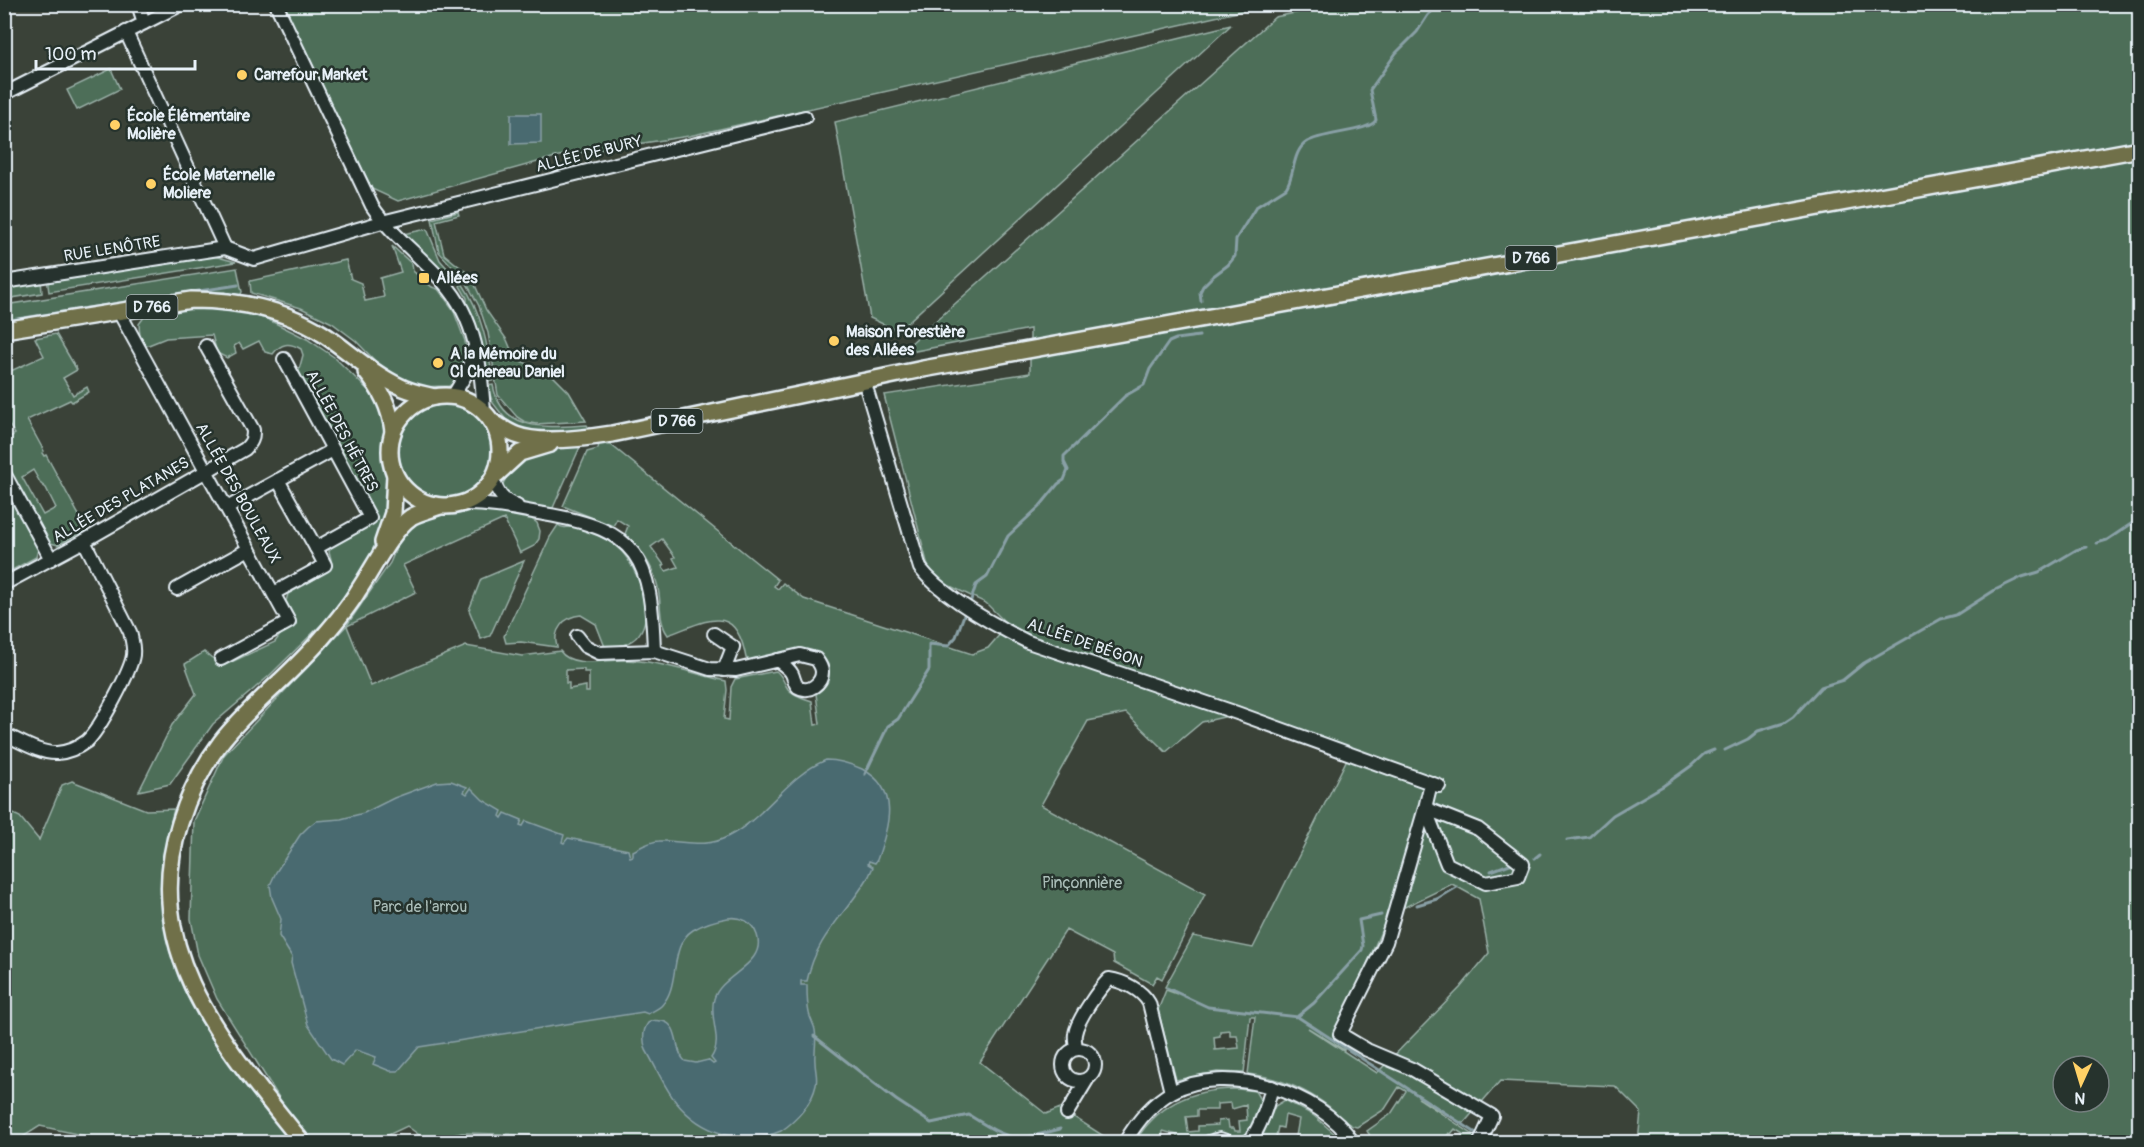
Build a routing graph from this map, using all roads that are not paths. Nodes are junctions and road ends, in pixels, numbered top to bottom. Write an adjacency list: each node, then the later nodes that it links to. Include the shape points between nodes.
1 (138, 4): 4 (street)
2 (182, 4): 4 (street)
3 (276, 4): 9 (street)
4 (144, 23): 5 (street)
5 (126, 32): 6 (street); 10 (street)
6 (4, 94)
7 (805, 117): 9 (street, ALLÉE DE BURY)
8 (2139, 149): 18 (main road, D 766)
9 (382, 222): 10 (street, ALLÉE DE BURY, via 254,259); 14 (street, via 454,294)
10 (225, 248): 11 (street, RUE LENÔTRE)
11 (4, 282)
12 (119, 312): 13 (main road, D 766); 16 (main road, D 766, via 190,300 242,304 296,320); 25 (street, ALLÉE DES BOULEAUX)
13 (4, 330)
14 (472, 334): 19 (street, via 472,362); 21 (street)
15 (206, 346): 25 (street, ALLÉE DES PLATANES, via 253,430 253,439 245,449)
16 (350, 354): 20 (main road, D 766, via 400,387); 22 (main road, D 766, via 380,389)
17 (284, 359): 24 (street, ALLÉE DES HÊTRES)
18 (864, 380): 23 (main road, D 766, via 630,431); 49 (street, ALLÉE DE BÉGON, via 920,568 931,582 1028,642 1435,784)
19 (453, 396): 20 (main road, D 766); 21 (main road, D 766, via 470,402)
20 (434, 397): 22 (main road, via 414,405)
21 (488, 416): 23 (main road, D 766, via 518,436); 28 (main road, via 498,434 500,448)
22 (393, 430): 27 (main road, D 766, via 389,453)
23 (571, 438): 28 (main road, D 766, via 520,453)
24 (333, 450): 29 (street); 35 (street, ALLÉE DES HÊTRES, via 370,518)
25 (206, 470): 32 (street, ALLÉE DES BOULEAUX); 34 (street, ALLÉE DES PLATANES)
26 (4, 473): 37 (street)
27 (394, 475): 31 (main road, via 413,497); 38 (main road, via 393,513)
28 (494, 477): 30 (main road, via 480,494); 33 (street, via 498,494)
29 (279, 480): 32 (street); 35 (street)
30 (461, 504): 31 (main road); 33 (street)
31 (440, 506): 38 (main road, via 412,516)
32 (227, 508): 36 (street, ALLÉE DES BOULEAUX)
33 (532, 512): 44 (street, via 602,528 631,551 648,586)
34 (84, 541): 37 (street, ALLÉE DES PLATANES); 48 (street, via 130,632 133,656 129,670 97,728 78,747 46,752)
35 (316, 548): 41 (street, via 326,565)
36 (249, 549): 40 (street); 41 (street, ALLÉE DES BOULEAUX)
37 (51, 559): 39 (street, ALLÉE DES PLATANES)
38 (377, 560): 55 (main road, via 320,641 241,718 220,744 189,797 172,849 169,877 174,932 190,984 218,1033)
39 (4, 584)
40 (177, 589)
41 (274, 593): 45 (street, ALLÉE DES BOULEAUX, via 289,622)
42 (714, 634): 47 (street, via 733,647)
43 (577, 636): 44 (street, via 585,646 599,653)
44 (654, 651): 47 (street)
45 (221, 659)
46 (777, 660): 47 (street)
47 (724, 670)
48 (4, 734)
49 (1425, 808): 49 (street, via 1478,829 1523,864 1518,877 1486,882 1448,864); 61 (street, via 1386,942 1340,1034 1412,1069 1492,1116)
50 (1076, 1049): 51 (street, via 1087,1051 1094,1060 1094,1071); 51 (street, via 1066,1055 1062,1065 1066,1076 1076,1081); 53 (street, via 1079,1023 1103,985 1109,979 1116,980 1145,995 1149,1003)
51 (1087, 1080): 54 (street)
52 (1272, 1086): 53 (street, via 1225,1081 1188,1085); 59 (street, via 1268,1104); 60 (street, via 1321,1111)
53 (1171, 1092): 56 (street, via 1144,1115)
54 (1067, 1113)
55 (302, 1143)
56 (1125, 1143)
57 (1209, 1143): 58 (street, via 1221,1139)
58 (1229, 1143)
59 (1249, 1143)
60 (1353, 1143)
61 (1480, 1143)

